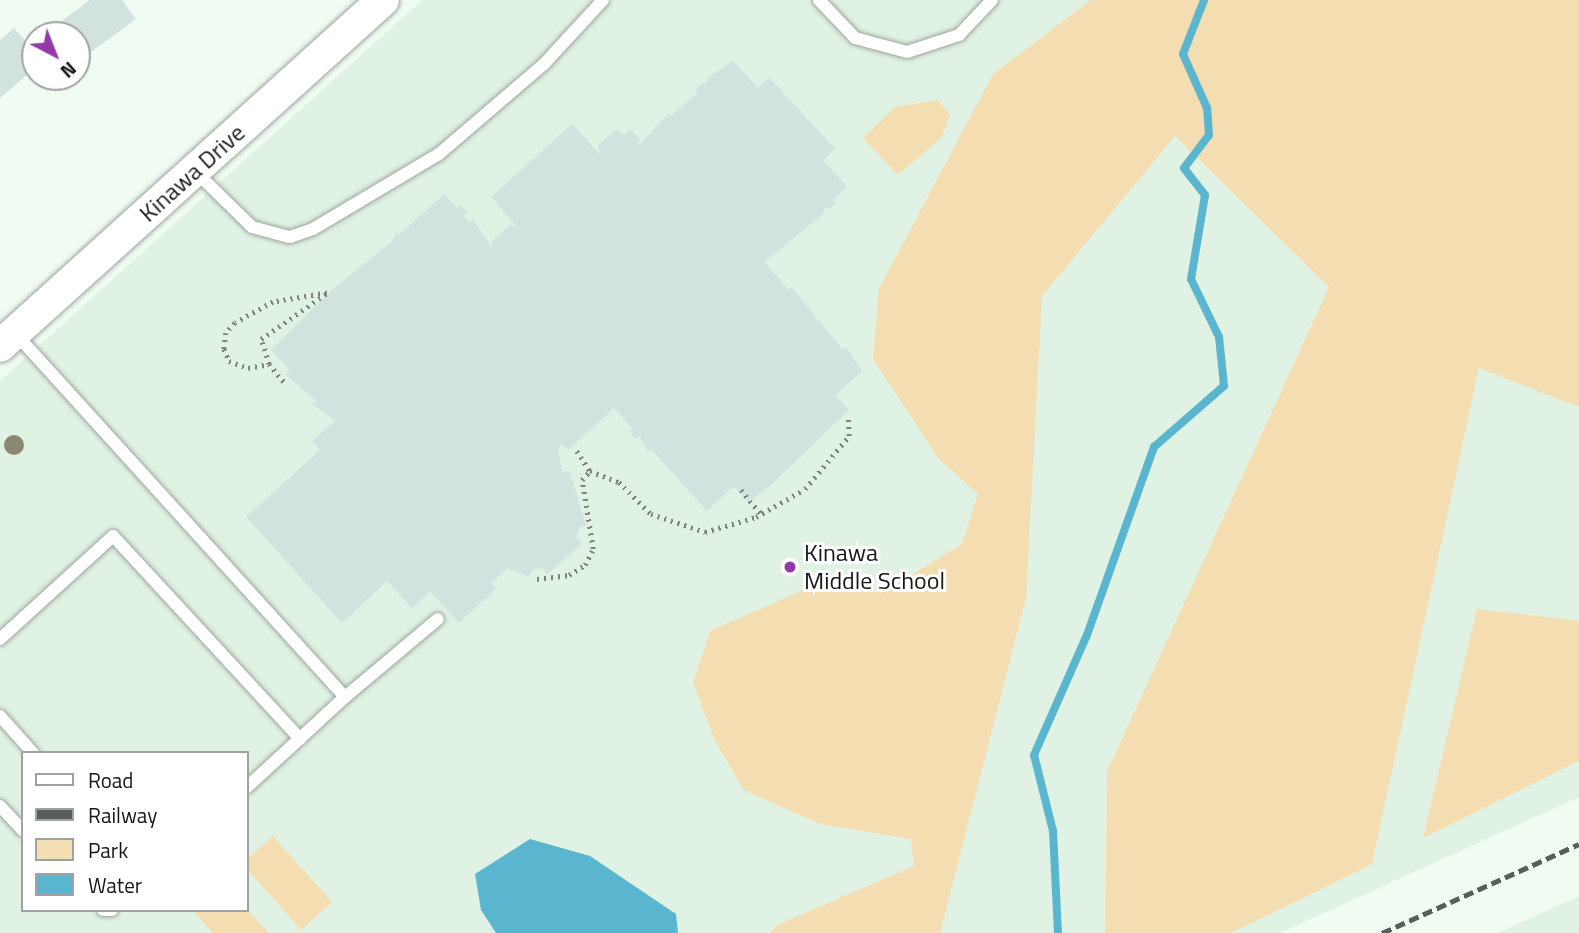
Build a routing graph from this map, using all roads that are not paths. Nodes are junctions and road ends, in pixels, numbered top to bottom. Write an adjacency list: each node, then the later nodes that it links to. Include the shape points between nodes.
1 (383, 0): 5 (street, Kinawa Drive)
2 (603, 0): 5 (lane, via 544,64 439,154 313,229 290,237 251,227)
3 (819, 0): 4 (lane, via 855,37 907,51 959,35)
4 (992, 0)
5 (194, 170): 6 (street, Kinawa Drive)
6 (7, 339): 9 (lane)
7 (438, 619): 9 (lane)
8 (0, 639): 11 (lane, via 113,536)
9 (345, 697): 11 (lane)
10 (0, 716): 12 (lane)
11 (300, 739): 13 (lane)
12 (31, 751)
13 (248, 786)
14 (0, 806): 15 (lane)
15 (21, 829)

